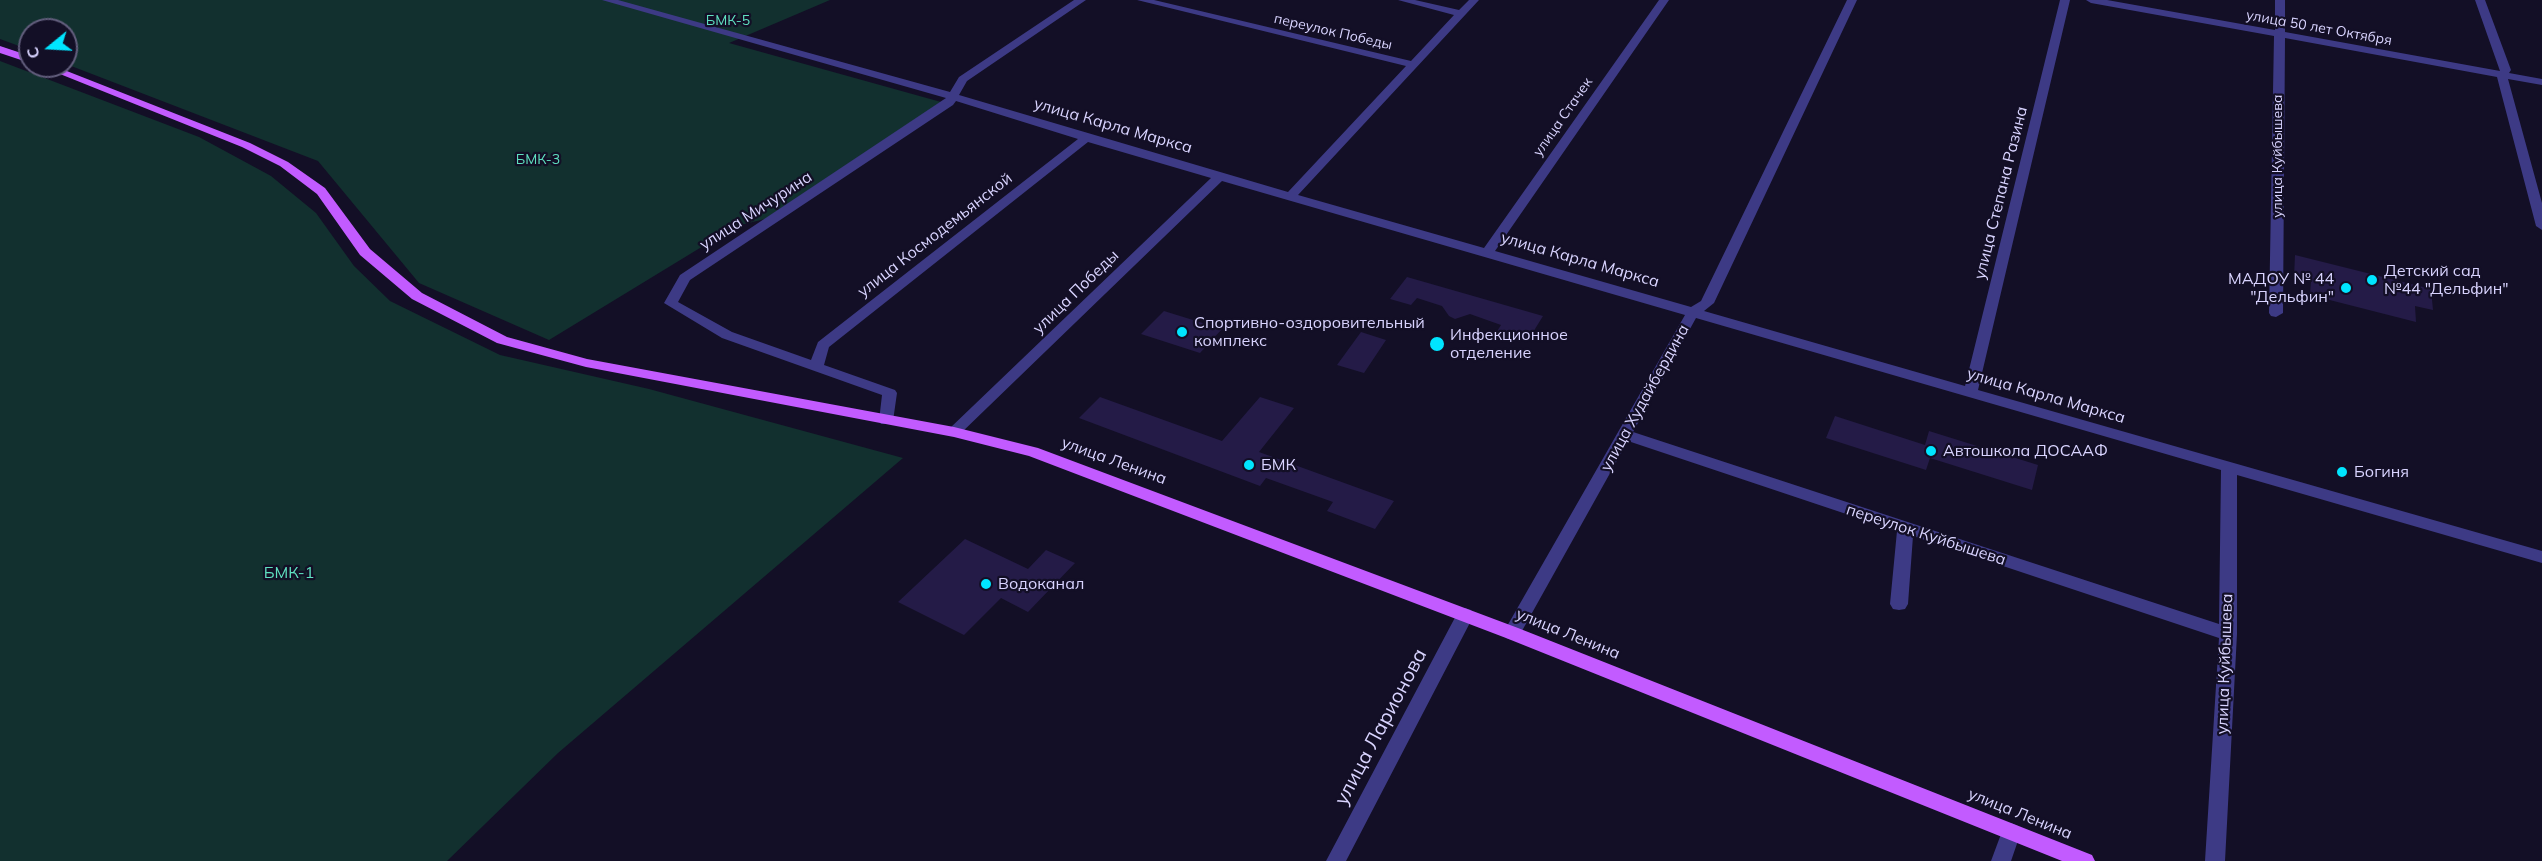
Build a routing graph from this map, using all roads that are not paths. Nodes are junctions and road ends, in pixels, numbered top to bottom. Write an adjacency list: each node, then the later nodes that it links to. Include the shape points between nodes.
1 (607, 0): 20 (street, улица Карла Маркса)
2 (1081, 0): 20 (street, улица Мичурина, via 963,79)
3 (1142, 0): 16 (street, переулок Победы)
4 (1403, 0): 12 (street)
5 (1474, 0): 12 (street)
6 (1664, 0): 25 (street, улица Стачек)
7 (1852, 0): 26 (street, улица Худайбердина, via 1707,303)
8 (2065, 0): 29 (street, улица Степана Разина)
9 (2091, 0): 13 (street, улица 50 лет Октября)
10 (2280, 0): 13 (street, улица Куйбышева, via 2282,24)
11 (2480, 0): 17 (street, via 2506,70)
12 (1462, 14): 16 (street)
13 (2278, 34): 17 (street, улица 50 лет Октября); 27 (street, улица Куйбышева)
14 (0, 49): 15 (main road)
15 (18, 56)
16 (1413, 65): 23 (street)
17 (2502, 75): 19 (street, улица 50 лет Октября); 24 (street)
18 (76, 78): 30 (main road, улица Ленина, via 246,145 284,164 321,191 365,252 417,296 502,340 586,363)
19 (2542, 82)
20 (954, 97): 21 (street, улица Карла Маркса); 28 (street, улица Мичурина, via 685,278 671,303 727,335)
21 (1086, 138): 22 (street, улица Карла Маркса); 28 (street, улица Космодемьянской, via 822,345)
22 (1220, 176): 23 (street, улица Карла Маркса); 31 (street, улица Победы)
23 (1290, 196): 25 (street, улица Карла Маркса)
24 (2542, 226)
25 (1488, 252): 26 (street, улица Карла Маркса)
26 (1693, 312): 29 (street, улица Карла Маркса); 32 (street, улица Худайбердина)
27 (2277, 313)
28 (816, 367): 30 (street, улица Мичурина, via 890,393)
29 (1970, 394): 33 (street, улица Карла Маркса)
30 (886, 421): 31 (main road, улица Ленина)
31 (954, 432): 37 (main road, улица Ленина, via 1033,452)
32 (1625, 435): 34 (street, переулок Куйбышева); 38 (street, улица Худайбердина)
33 (2229, 466): 35 (street, улица Карла Маркса); 39 (street, улица Куйбышева)
34 (1905, 529): 36 (street); 39 (street, переулок Куйбышева)
35 (2542, 556)
36 (1899, 604)
37 (1465, 615): 38 (main road, улица Ленина); 41 (street, улица Ларионова)
38 (1512, 633): 40 (main road, улица Ленина)
39 (2228, 634): 44 (street, улица Куйбышева)
40 (2011, 832): 42 (street); 43 (main road, улица Ленина)
41 (1336, 861)
42 (2001, 861)
43 (2085, 861)
44 (2215, 861)

